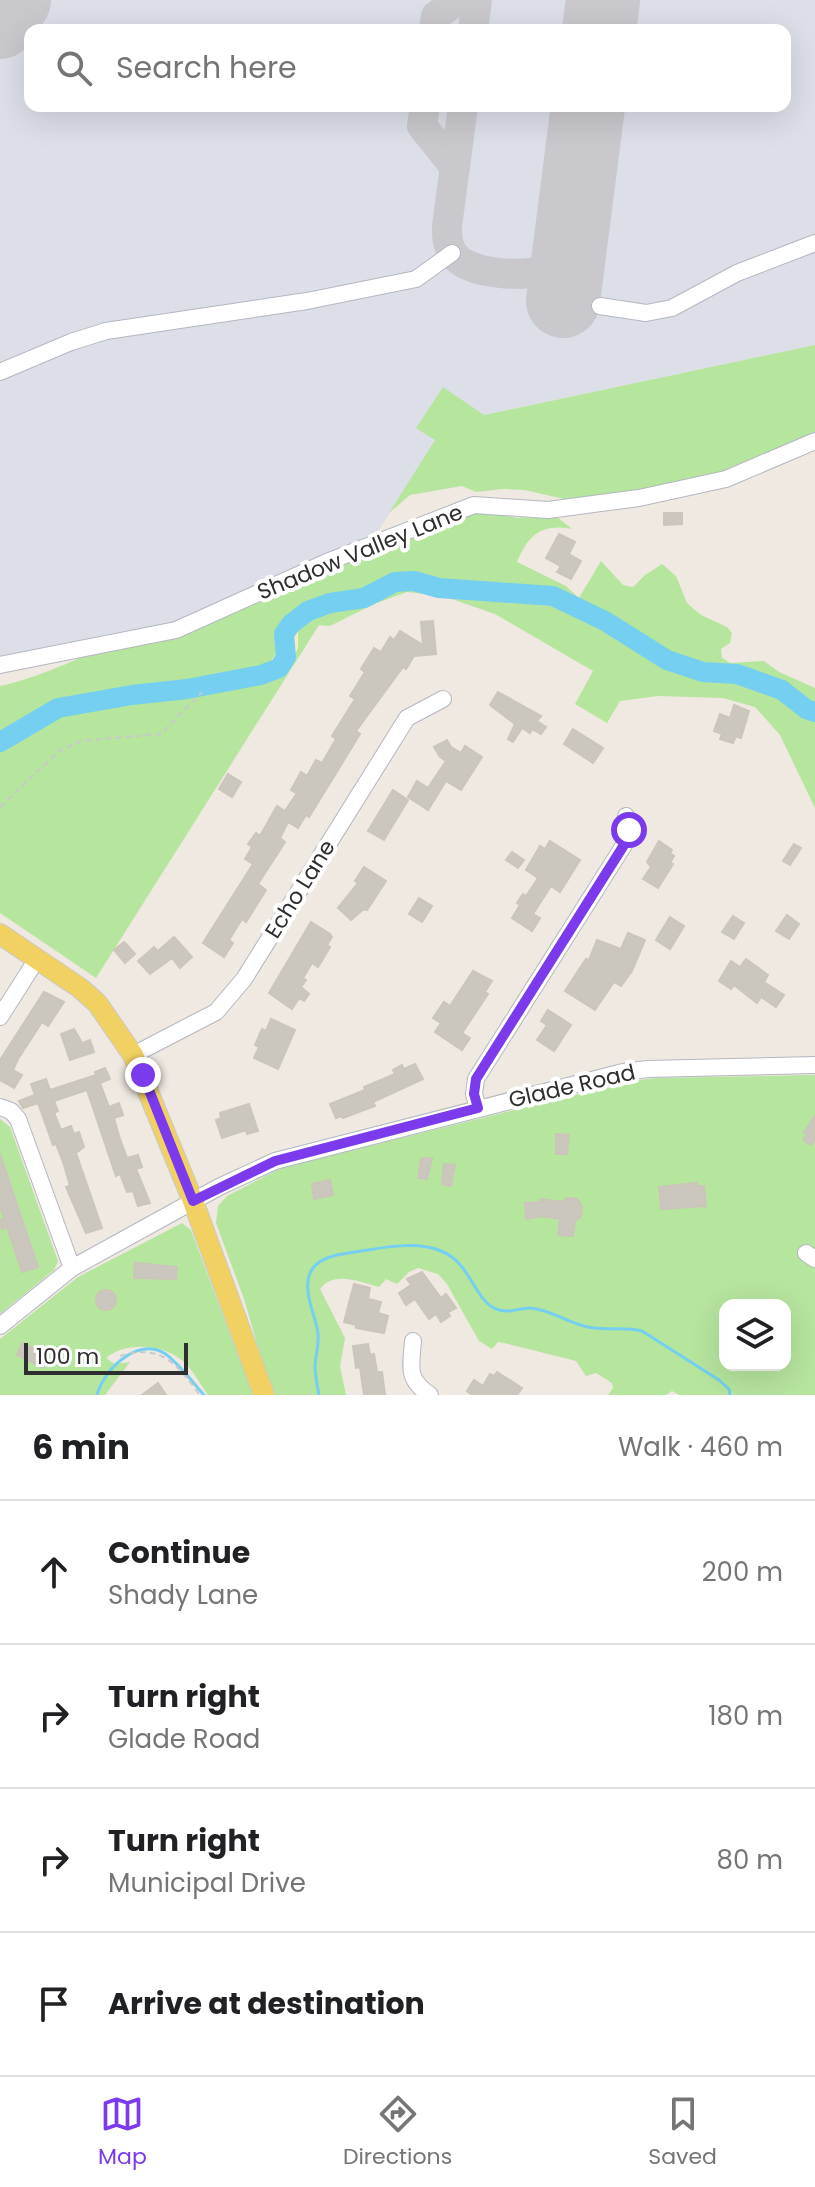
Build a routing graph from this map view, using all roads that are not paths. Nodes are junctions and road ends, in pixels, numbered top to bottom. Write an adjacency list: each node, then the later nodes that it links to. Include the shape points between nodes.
1 (815, 243): 3 (street, via 737,273 672,308 646,313)
2 (452, 253): 4 (street, via 416,279 106,331)
3 (600, 306)
4 (0, 372)
5 (815, 441): 6 (street, Shadow Valley Lane, via 726,479 639,498 548,510 474,505 327,562 176,630)
6 (0, 665)
7 (443, 699): 12 (street, Echo Lane, via 407,718 244,979 216,1012)
8 (626, 816): 15 (street, via 624,845 476,1079)
9 (0, 934): 10 (main road)
10 (37, 959): 11 (street); 12 (main road, via 97,1003)
11 (0, 1017)
12 (133, 1055): 16 (main road)
13 (815, 1065): 15 (street, Glade Road, via 623,1072)
14 (0, 1107): 17 (street, via 18,1119)
15 (478, 1108): 16 (street, Glade Road, via 275,1161)
16 (193, 1201): 17 (street, Glade Road); 20 (main road)
17 (72, 1268): 18 (street, Glade Road)
18 (0, 1326)
19 (413, 1341): 21 (street, via 412,1375)
20 (264, 1395)
21 (430, 1395)

